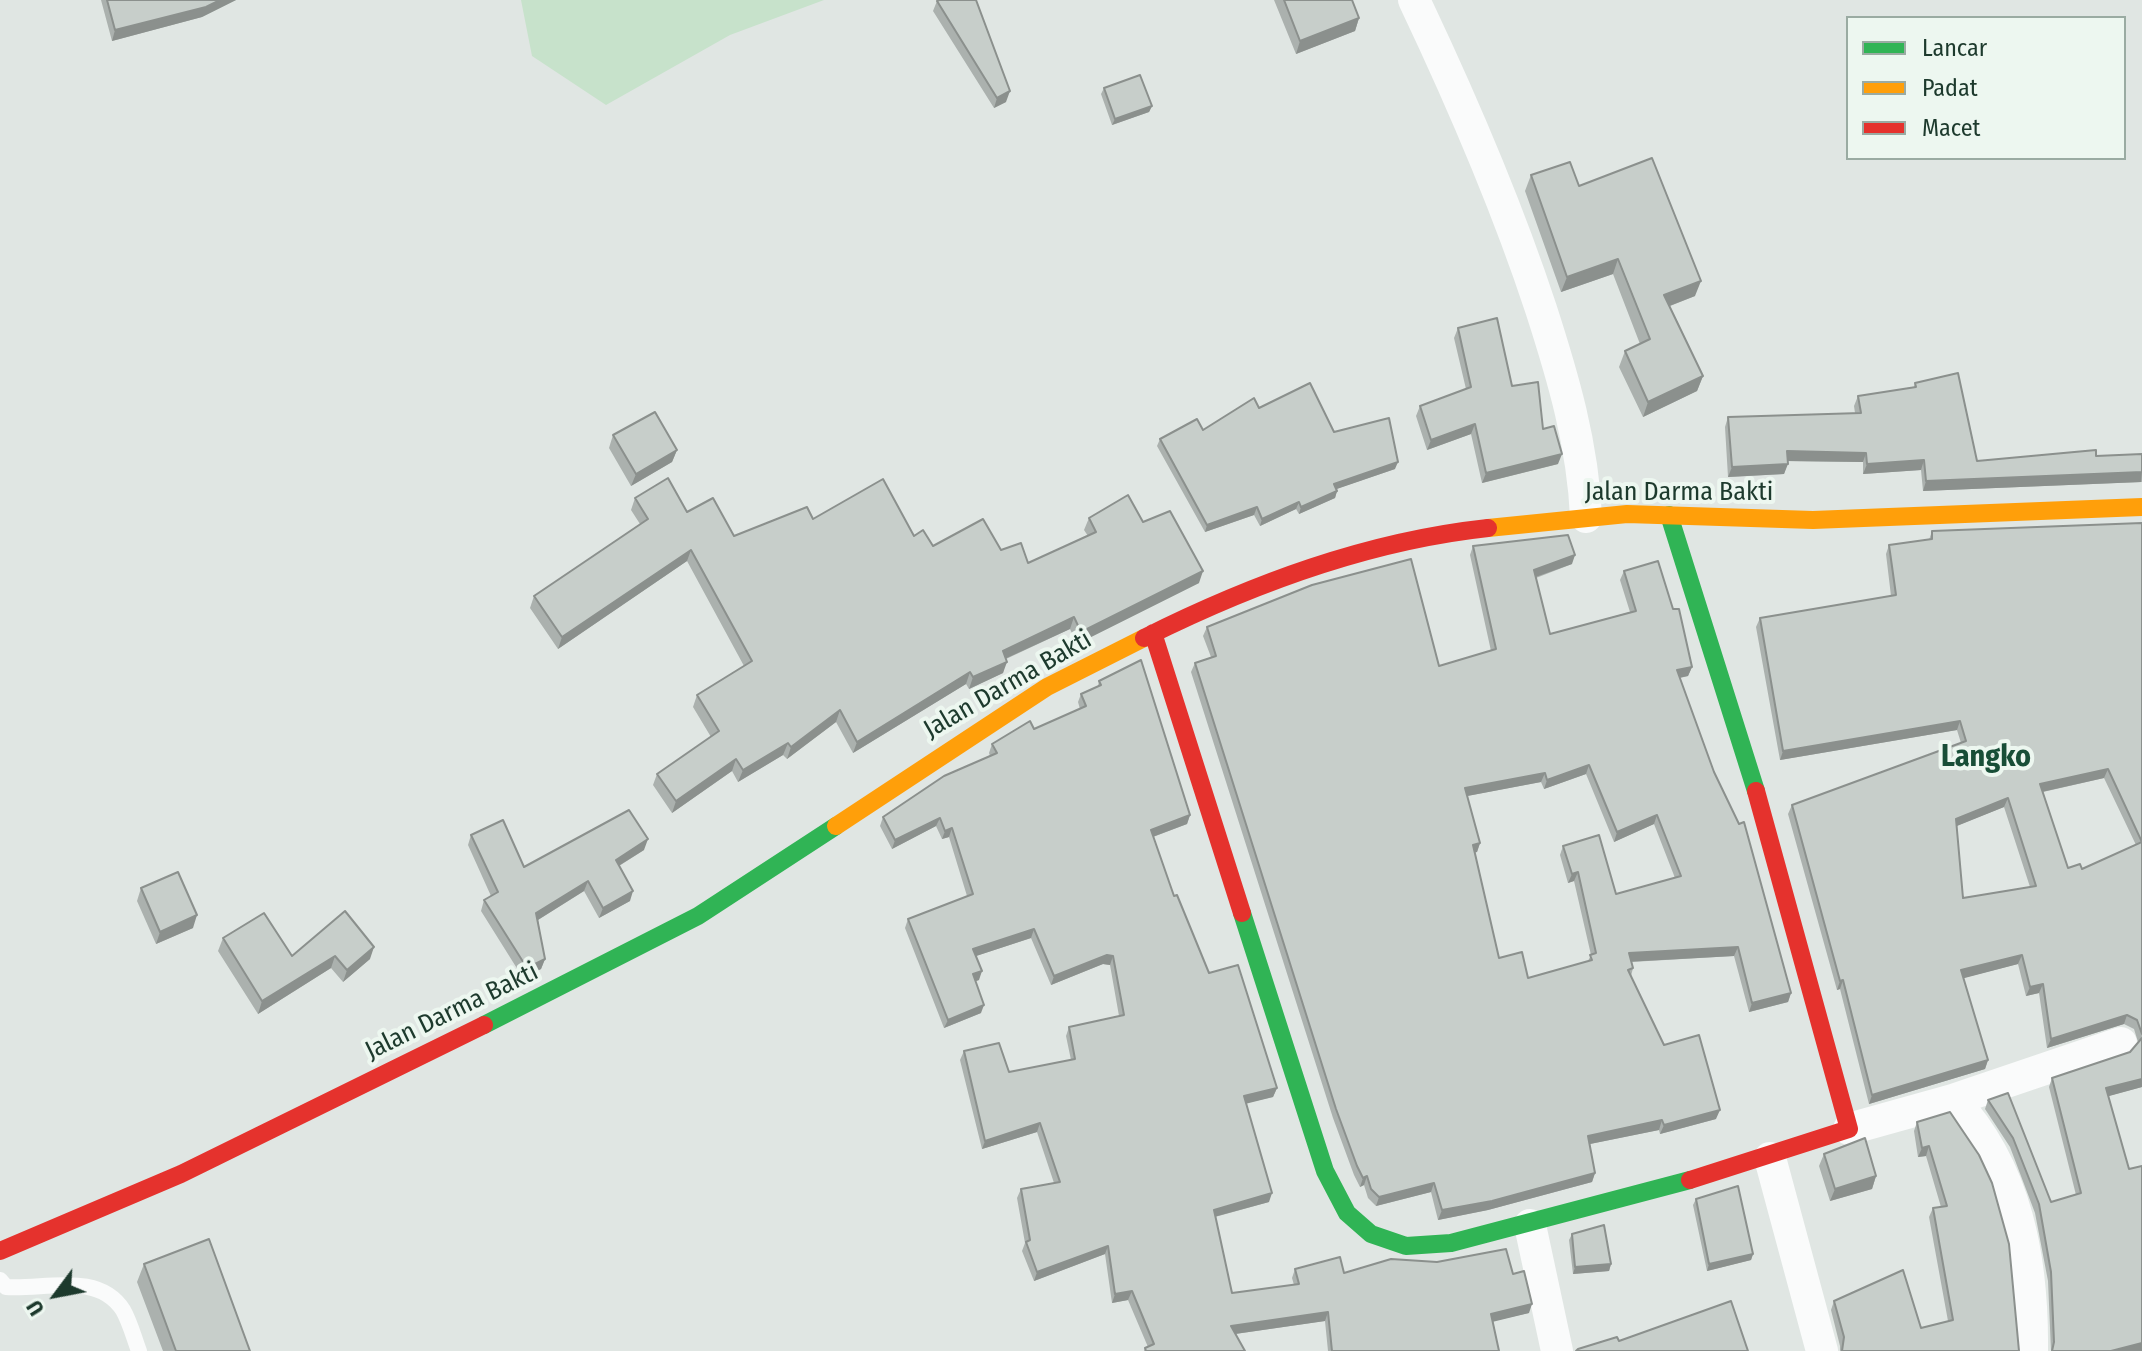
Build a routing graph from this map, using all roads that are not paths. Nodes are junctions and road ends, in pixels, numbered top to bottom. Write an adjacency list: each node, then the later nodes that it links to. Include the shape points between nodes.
1 (1414, 0): 4 (street, via 1473,124 1531,281 1566,387)
2 (2142, 507): 3 (street, Jalan Darma Bakti, via 1813,520)
3 (1669, 515): 4 (street, Jalan Darma Bakti); 8 (street, via 1743,744)
4 (1586, 517): 5 (street, Jalan Darma Bakti, via 1489,526 1397,543 1301,570 1220,600)
5 (1153, 633): 10 (street, via 1309,1126 1342,1208 1369,1233 1409,1246 1439,1245); 11 (street, Jalan Darma Bakti, via 1047,687 781,864 613,962 181,1174)
6 (2121, 1043): 7 (street)
7 (1953, 1100): 8 (street); 16 (street, via 1983,1136 2004,1174 2030,1277)
8 (1849, 1129): 9 (street)
9 (1770, 1158): 10 (street); 15 (street)
10 (1530, 1225): 14 (street)
11 (0, 1251)
12 (0, 1280): 13 (lane, via 6,1287 72,1284 106,1292 123,1311)
13 (139, 1351)
14 (1557, 1351)
15 (1822, 1351)
16 (2032, 1351)

